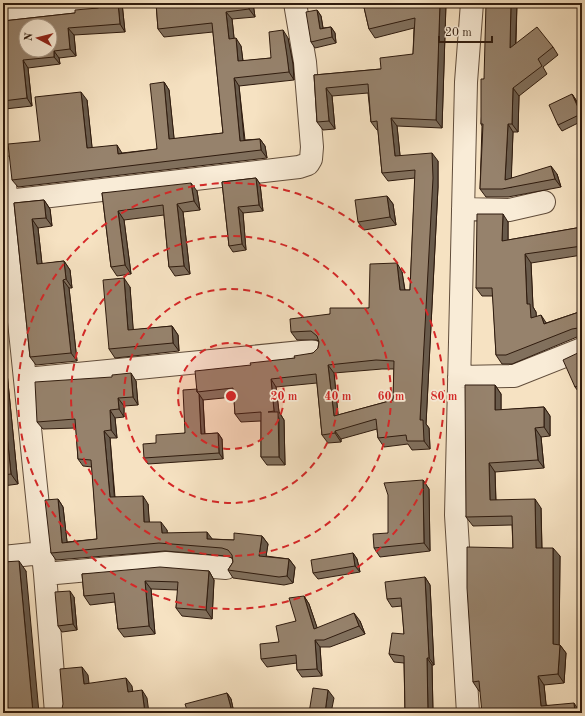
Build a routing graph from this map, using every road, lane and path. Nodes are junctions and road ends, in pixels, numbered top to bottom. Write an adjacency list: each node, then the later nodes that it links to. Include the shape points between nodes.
1 (102, 3): 4 (street)
2 (295, 3): 6 (street, via 305,62 312,147 308,164 293,168)
3 (472, 3): 8 (street, via 466,82)
4 (3, 14)
5 (3, 166): 6 (street)
6 (8, 201): 12 (street)
7 (544, 202): 8 (street, via 509,210)
8 (463, 209): 11 (street)
9 (582, 349): 11 (street, via 514,376)
10 (312, 351): 12 (street)
11 (459, 377): 17 (street, via 456,515)
12 (26, 379): 14 (street)
13 (3, 557): 14 (street)
14 (44, 563): 15 (street, via 166,563); 16 (street)
15 (226, 568)
16 (56, 713)
17 (468, 713)

